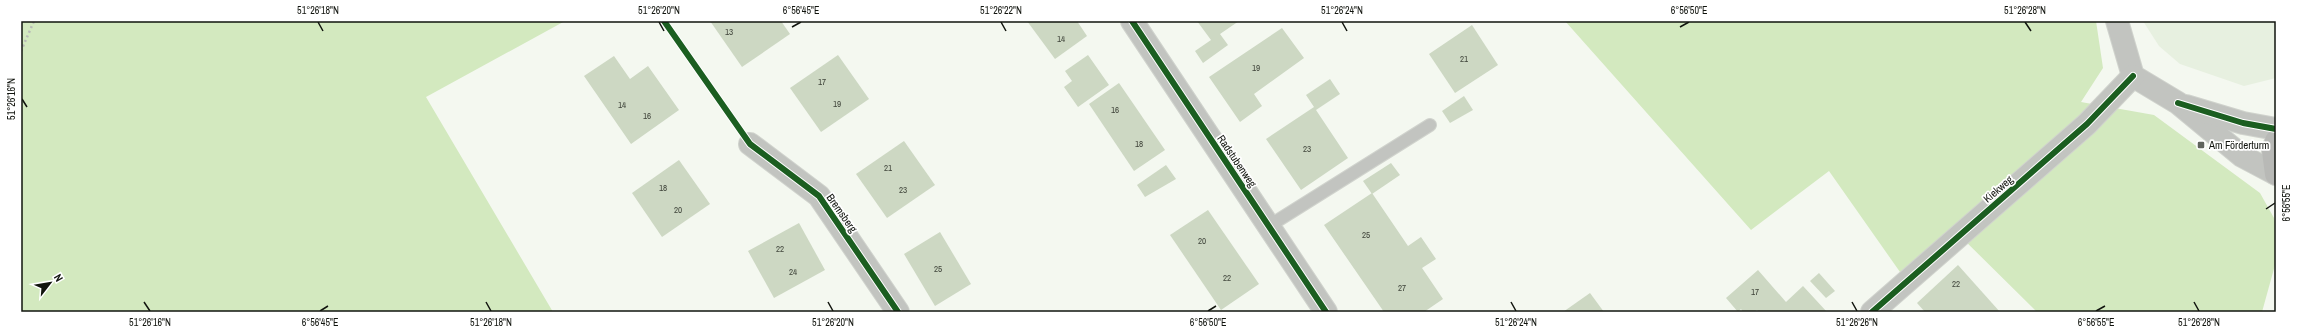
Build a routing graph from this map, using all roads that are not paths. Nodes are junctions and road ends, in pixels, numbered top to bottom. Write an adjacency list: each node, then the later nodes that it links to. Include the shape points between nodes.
1 (1132, 21): 10 (street, Radstubenweg)
2 (2117, 21): 3 (street)
3 (2133, 76): 4 (street); 13 (street, Kiekweg, via 2087,124)
4 (2178, 103): 6 (street, via 2243,123); 9 (street, via 2242,156)
5 (1430, 125): 10 (lane)
6 (2276, 129)
7 (2276, 141): 9 (street, via 2273,151)
8 (750, 144): 11 (street, Bremsberg, via 819,196)
9 (2276, 174)
10 (1268, 226): 12 (street, Radstubenweg)
11 (898, 312)
12 (1326, 312)
13 (1872, 312)

